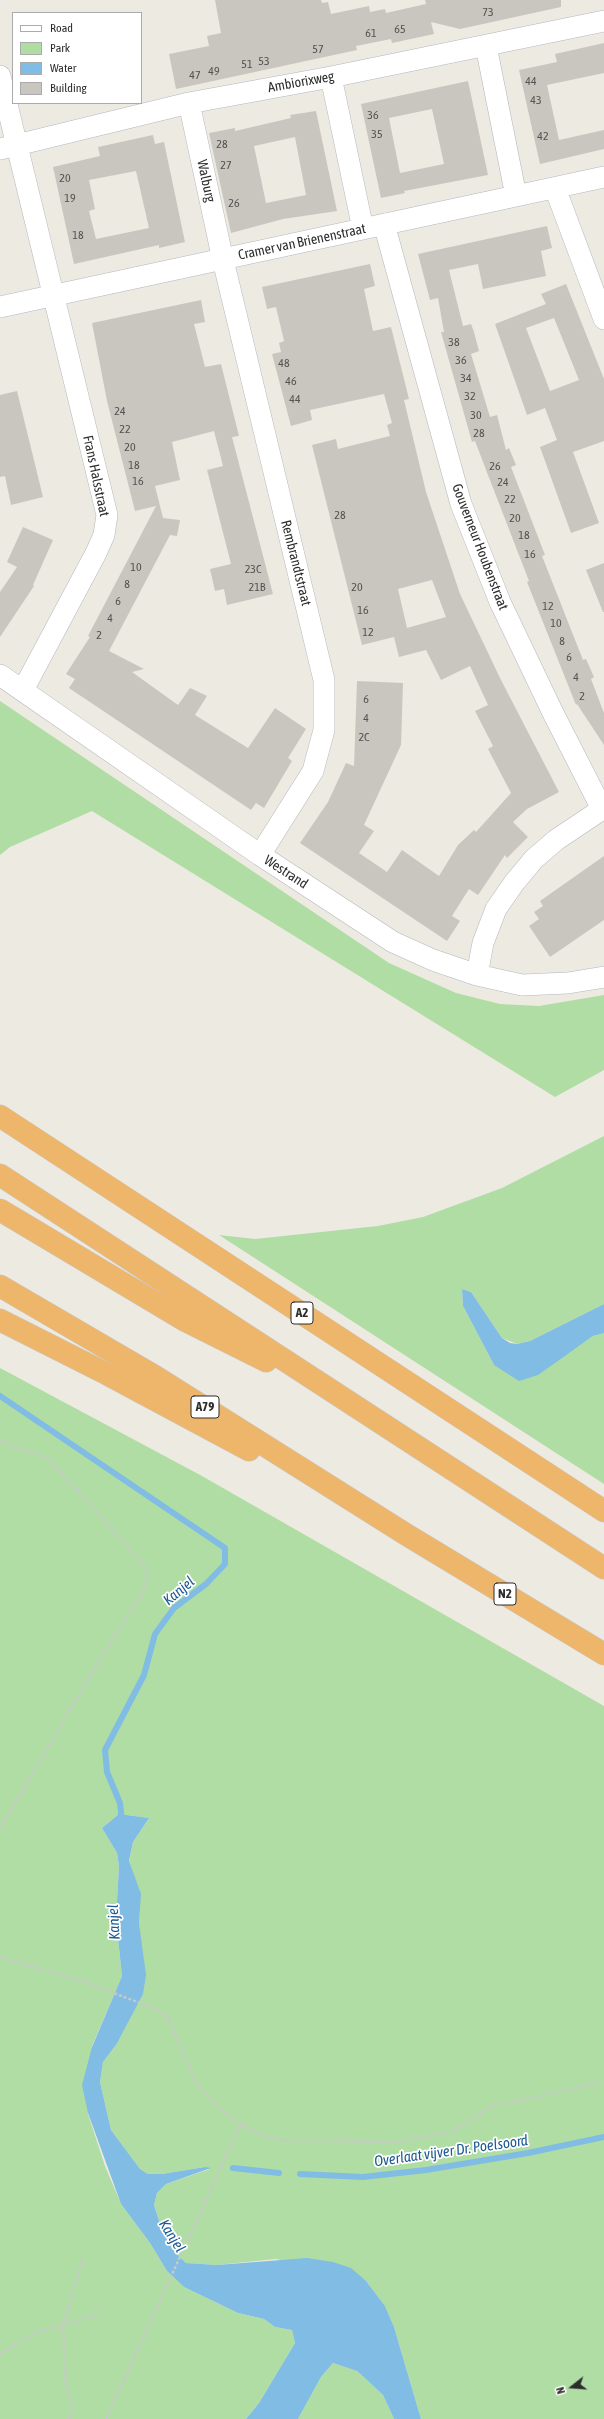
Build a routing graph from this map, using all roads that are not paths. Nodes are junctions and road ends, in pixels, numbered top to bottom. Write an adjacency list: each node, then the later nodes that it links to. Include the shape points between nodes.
1 (604, 21): 2 (street, Ambiorixweg)
2 (486, 46): 4 (street, Ambiorixweg); 9 (street)
3 (0, 76): 6 (street)
4 (331, 77): 5 (street, Ambiorixweg); 11 (street)
5 (189, 103): 6 (street, Ambiorixweg); 12 (street, Walburg)
6 (9, 147): 13 (street)
7 (604, 177): 8 (street, Cramer van Brienenstraat)
8 (554, 188): 9 (street, Cramer van Brienenstraat); 15 (street)
9 (516, 196): 10 (street, Cramer van Brienenstraat)
10 (384, 224): 11 (street, Cramer van Brienenstraat); 18 (street, Gouverneur Houbenstraat, via 461,504 500,602)
11 (363, 229): 12 (street, Cramer van Brienenstraat)
12 (223, 260): 13 (street, Cramer van Brienenstraat); 19 (street, Rembrandtstraat, via 324,680 324,730 313,771)
13 (53, 295): 14 (street, Cramer van Brienenstraat); 17 (street, Frans Halsstraat, via 107,515 104,534 96,554)
14 (0, 307)
15 (604, 319)
16 (0, 675): 17 (street, Westrand)
17 (23, 690): 19 (street, Westrand)
18 (603, 809): 20 (street, via 556,840 534,859 514,883 496,909 486,936)
19 (260, 855): 20 (street, Westrand, via 393,942 433,960)
20 (477, 975): 21 (street, Westrand, via 522,985 568,983)
21 (604, 977)
22 (0, 1116): 28 (highway, A2)
23 (0, 1175): 27 (highway)
24 (0, 1210): 27 (highway, via 186,1320)
25 (0, 1286): 29 (highway, A79, via 156,1376)
26 (0, 1320): 29 (highway, N2, via 107,1374)
27 (365, 1412): 30 (highway)
28 (604, 1511)
29 (406, 1535): 31 (highway, N2)
30 (604, 1568)
31 (604, 1654)

